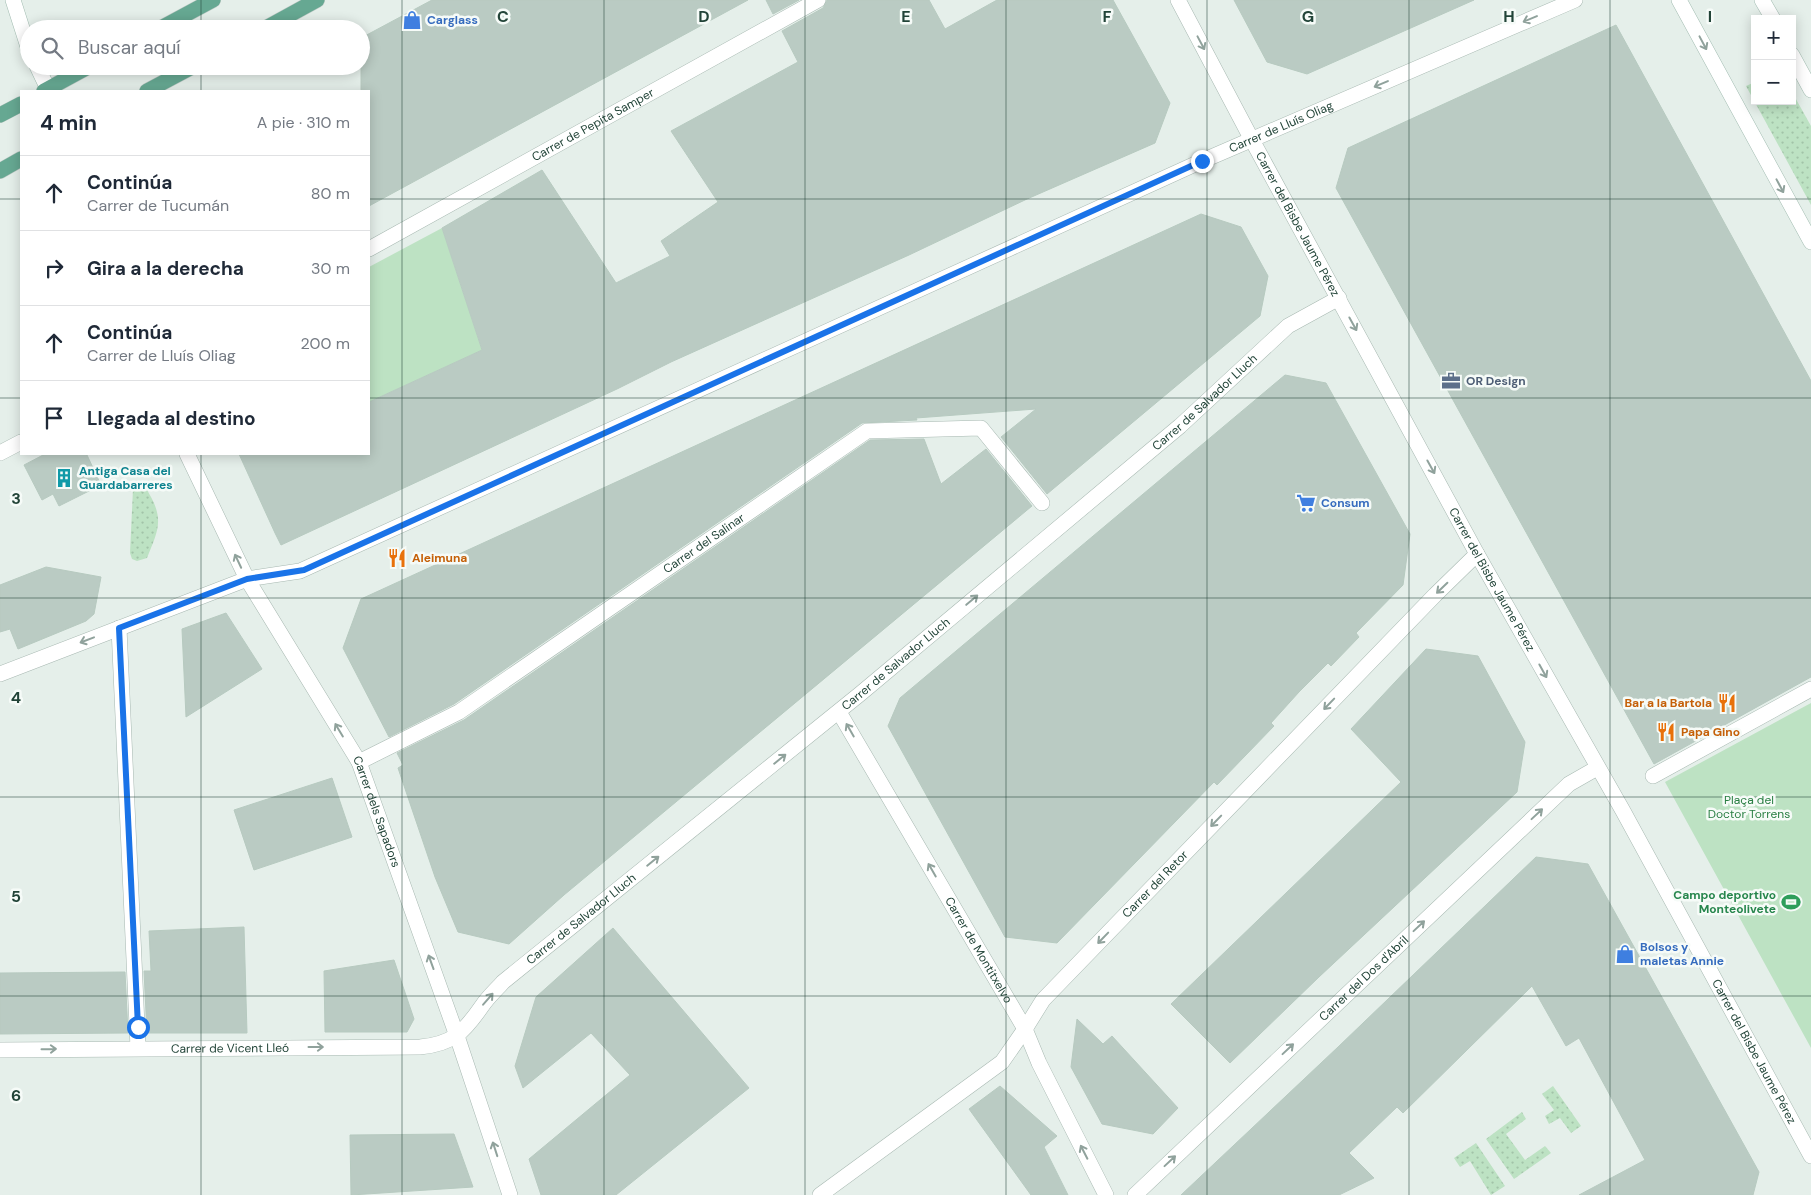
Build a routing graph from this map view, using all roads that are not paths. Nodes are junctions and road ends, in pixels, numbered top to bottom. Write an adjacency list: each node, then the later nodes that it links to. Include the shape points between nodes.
1 (13, 0): 12 (street)
2 (212, 0): 10 (main road)
3 (317, 0): 11 (main road)
4 (818, 0): 26 (street, Carrer de Pepita Samper)
5 (1178, 0): 22 (street, Carrer del Bisbe Jaume Pérez, one-way to 22)
6 (1575, 0): 22 (street, Carrer de Lluís Oliag, one-way to 22)
7 (1679, 0): 25 (street, one-way to 25)
8 (1762, 0): 9 (street)
9 (1770, 15)
10 (175, 20)
11 (280, 20)
12 (20, 22)
13 (1794, 60): 19 (street)
14 (41, 75): 17 (street)
15 (74, 75): 17 (main road)
16 (177, 75): 18 (main road)
17 (47, 90)
18 (149, 90)
19 (1811, 90)
20 (20, 105): 21 (main road)
21 (0, 115)
22 (1252, 140): 27 (street, Carrer del Bisbe Jaume Pérez); 33 (street, Carrer de Lluís Oliag, via 304,570)
23 (20, 160): 24 (main road)
24 (0, 171)
25 (1811, 242)
26 (370, 248)
27 (1339, 298): 32 (street, Carrer del Bisbe Jaume Pérez, one-way to 32); 37 (street, Carrer de Salvador Lluch, one-way to 27, via 1180,426 1288,326)
28 (20, 443): 29 (street)
29 (0, 453)
30 (187, 455): 33 (street, Carrer dels Sapadors, one-way to 30)
31 (1042, 503): 38 (street, Carrer del Salinar, via 981,428 867,431 459,712)
32 (1477, 554): 39 (street, Carrer del Bisbe Jaume Pérez, one-way to 39); 41 (street, Carrer del Retor, one-way to 41, via 1043,1000)
33 (247, 579): 34 (street, Carrer de Lluís Oliag); 38 (street, Carrer dels Sapadors, one-way to 33)
34 (119, 628): 35 (street, Carrer de Lluís Oliag, one-way to 35); 43 (street)
35 (0, 674)
36 (1811, 689): 40 (street)
37 (839, 712): 41 (street, Carrer de Montitxelvo, one-way to 37); 42 (street, Carrer de Salvador Lluch, one-way to 37, via 468,1027 503,982)
38 (359, 762): 42 (street, Carrer dels Sapadors, one-way to 38)
39 (1597, 768): 45 (street, Carrer del Bisbe Jaume Pérez); 49 (street, Carrer del Dos d'Abril, one-way to 39, via 1569,784)
40 (1653, 776)
41 (1025, 1030): 47 (street, Carrer del Retor, via 1002,1062); 48 (street, Carrer de Montitxelvo, one-way to 41)
42 (457, 1036): 43 (street, Carrer de Vicent Lleó, one-way to 42, via 420,1047 436,1046); 46 (street, Carrer dels Sapadors, one-way to 42)
43 (138, 1048): 44 (street, Carrer de Vicent Lleó, one-way to 43)
44 (0, 1050)
45 (1811, 1156)
46 (510, 1195)
47 (820, 1195)
48 (1106, 1195)
49 (1135, 1195)

